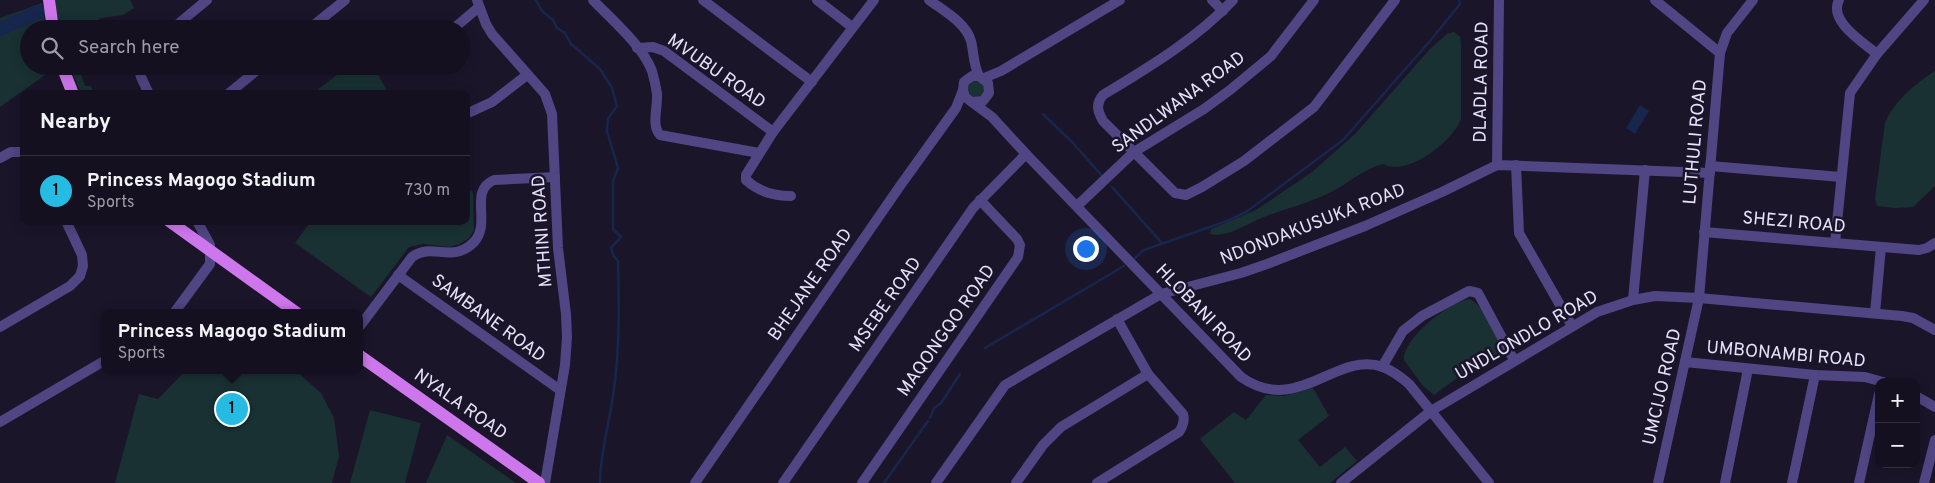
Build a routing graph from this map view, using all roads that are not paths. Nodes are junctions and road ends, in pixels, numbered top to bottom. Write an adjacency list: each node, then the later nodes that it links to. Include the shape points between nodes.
1 (49, 0): 21 (main road)
2 (207, 0): 22 (street)
3 (345, 0): 23 (street)
4 (593, 0): 26 (street)
5 (703, 0): 35 (street)
6 (817, 0): 25 (street)
7 (874, 0): 25 (street)
8 (929, 0): 29 (street, via 965,30 970,39)
9 (1120, 0): 36 (street)
10 (1212, 0): 20 (street)
11 (1233, 0): 20 (street)
12 (1314, 0): 48 (street, SANDLWANA ROAD, via 1271,56 1204,109)
13 (1396, 0): 48 (street, via 1314,107 1202,187 1186,195 1175,193)
14 (1499, 0): 51 (street, DLADLA ROAD)
15 (1655, 0): 27 (street)
16 (1753, 0): 27 (street, LUTHULI ROAD, via 1727,33)
17 (1839, 0): 28 (street, via 1836,9 1840,22)
18 (1924, 0): 28 (street)
19 (478, 4): 24 (street); 33 (street, MTHINI ROAD, via 492,34)
20 (1223, 11): 48 (street, via 1180,47 1099,98 1097,108 1103,121)
21 (52, 20)
22 (183, 20)
23 (320, 20)
24 (462, 20)
25 (852, 27): 35 (street)
26 (638, 48): 45 (street, MVUBU ROAD, via 653,47 664,51); 47 (street, via 654,78 658,133 663,137)
27 (1720, 53): 54 (street, LUTHULI ROAD)
28 (1877, 54): 56 (street, via 1850,93)
29 (973, 60): 34 (street); 36 (street)
30 (66, 75): 37 (main road)
31 (140, 75): 38 (street)
32 (251, 75): 39 (street)
33 (526, 75): 43 (street, via 492,102); 55 (street, MTHINI ROAD, via 545,94 551,107)
34 (966, 80): 36 (street, via 972,76); 40 (street)
35 (812, 82): 45 (street)
36 (985, 83): 41 (street, via 983,101); 44 (street)
37 (71, 90)
38 (147, 90)
39 (233, 90)
40 (962, 90): 41 (street); 42 (street, BHEJANE ROAD)
41 (972, 102): 42 (street, BHEJANE ROAD); 44 (street, HLOBANI ROAD)
42 (956, 108): 98 (street, BHEJANE ROAD)
43 (470, 112)
44 (992, 117): 49 (street, HLOBANI ROAD)
45 (773, 132): 47 (street)
46 (20, 152): 50 (street, via 11,152)
47 (759, 152): 57 (street, via 746,180 769,194)
48 (1134, 152): 59 (street, SANDLWANA ROAD)
49 (1026, 154): 58 (street, MSEBE ROAD); 59 (street, HLOBANI ROAD)
50 (0, 158)
51 (1497, 165): 52 (street, NDONDAKUSUKA ROAD); 69 (street, NDONDAKUSUKA ROAD, via 1365,226 1267,264)
52 (1516, 165): 53 (street, NDONDAKUSUKA ROAD); 77 (street, via 1519,233)
53 (1645, 170): 54 (street, NDONDAKUSUKA ROAD); 71 (street)
54 (1710, 170): 56 (street, NDONDAKUSUKA ROAD); 63 (street, LUTHULI ROAD)
55 (555, 177): 68 (street, via 490,182 481,196 482,228 472,244 454,253 418,252); 89 (street, MTHINI ROAD, via 567,337)
56 (1841, 177): 64 (street)
57 (791, 196)
58 (980, 200): 99 (street, MSEBE ROAD); 100 (street, MAQONGQO ROAD, via 1017,239 1020,245 1018,257)
59 (1077, 206): 69 (street, HLOBANI ROAD)
60 (68, 225): 78 (street, via 82,255 80,276 70,286)
61 (174, 225): 67 (main road)
62 (199, 225): 67 (street)
63 (1704, 232): 64 (street, SHEZI ROAD); 70 (street, LUTHULI ROAD)
64 (1836, 243): 66 (street, SHEZI ROAD)
65 (1935, 243): 66 (street, SHEZI ROAD, via 1918,250)
66 (1881, 247): 74 (street)
67 (211, 252): 72 (street, via 210,264); 73 (main road)
68 (398, 275): 76 (street); 89 (street, SAMBANE ROAD)
69 (1161, 294): 75 (street, NDONDAKUSUKA ROAD); 84 (street, HLOBANI ROAD, via 1241,378 1256,386 1279,391 1357,366)
70 (1699, 298): 71 (street, UNDLONDLO ROAD, via 1655,296); 74 (street, UNDLONDLO ROAD); 82 (street, UMCIJO ROAD)
71 (1634, 300): 77 (street, UNDLONDLO ROAD, via 1597,312)
72 (177, 309)
73 (292, 309)
74 (1875, 313): 79 (street, UNDLONDLO ROAD, via 1914,318)
75 (1117, 319): 86 (street); 101 (street, NDONDAKUSUKA ROAD, via 1005,386)
76 (363, 322)
77 (1572, 326): 81 (street, UNDLONDLO ROAD)
78 (0, 327)
79 (1935, 330)
80 (363, 358): 96 (main road, NYALA ROAD)
81 (1514, 360): 84 (street, via 1478,293 1473,290 1422,316 1403,331); 92 (street, UNDLONDLO ROAD)
82 (1685, 362): 85 (street, UMBONAMBI ROAD); 106 (street, UMCIJO ROAD)
83 (101, 363): 94 (street)
84 (1382, 367): 92 (street, HLOBANI ROAD, via 1409,384)
85 (1748, 369): 87 (street, UMBONAMBI ROAD); 107 (street)
86 (1148, 374): 102 (street, via 1056,431); 103 (street, via 1183,414 1183,426 1179,432)
87 (1815, 375): 88 (street, UMBONAMBI ROAD); 108 (street)
88 (1875, 380)
89 (560, 390): 97 (street, MTHINI ROAD)
90 (1920, 398): 91 (street)
91 (1935, 407)
92 (1430, 410): 104 (street, UNDLONDLO ROAD); 105 (street, HLOBANI ROAD)
93 (1875, 412): 109 (street)
94 (0, 422)
95 (1935, 440): 110 (street)
96 (539, 483)
97 (545, 483)
98 (695, 483)
99 (783, 483)
100 (862, 483)
101 (936, 483)
102 (1016, 483)
103 (1097, 483)
104 (1341, 483)
105 (1489, 483)
106 (1658, 483)
107 (1725, 483)
108 (1792, 483)
109 (1859, 483)
110 (1924, 483)

